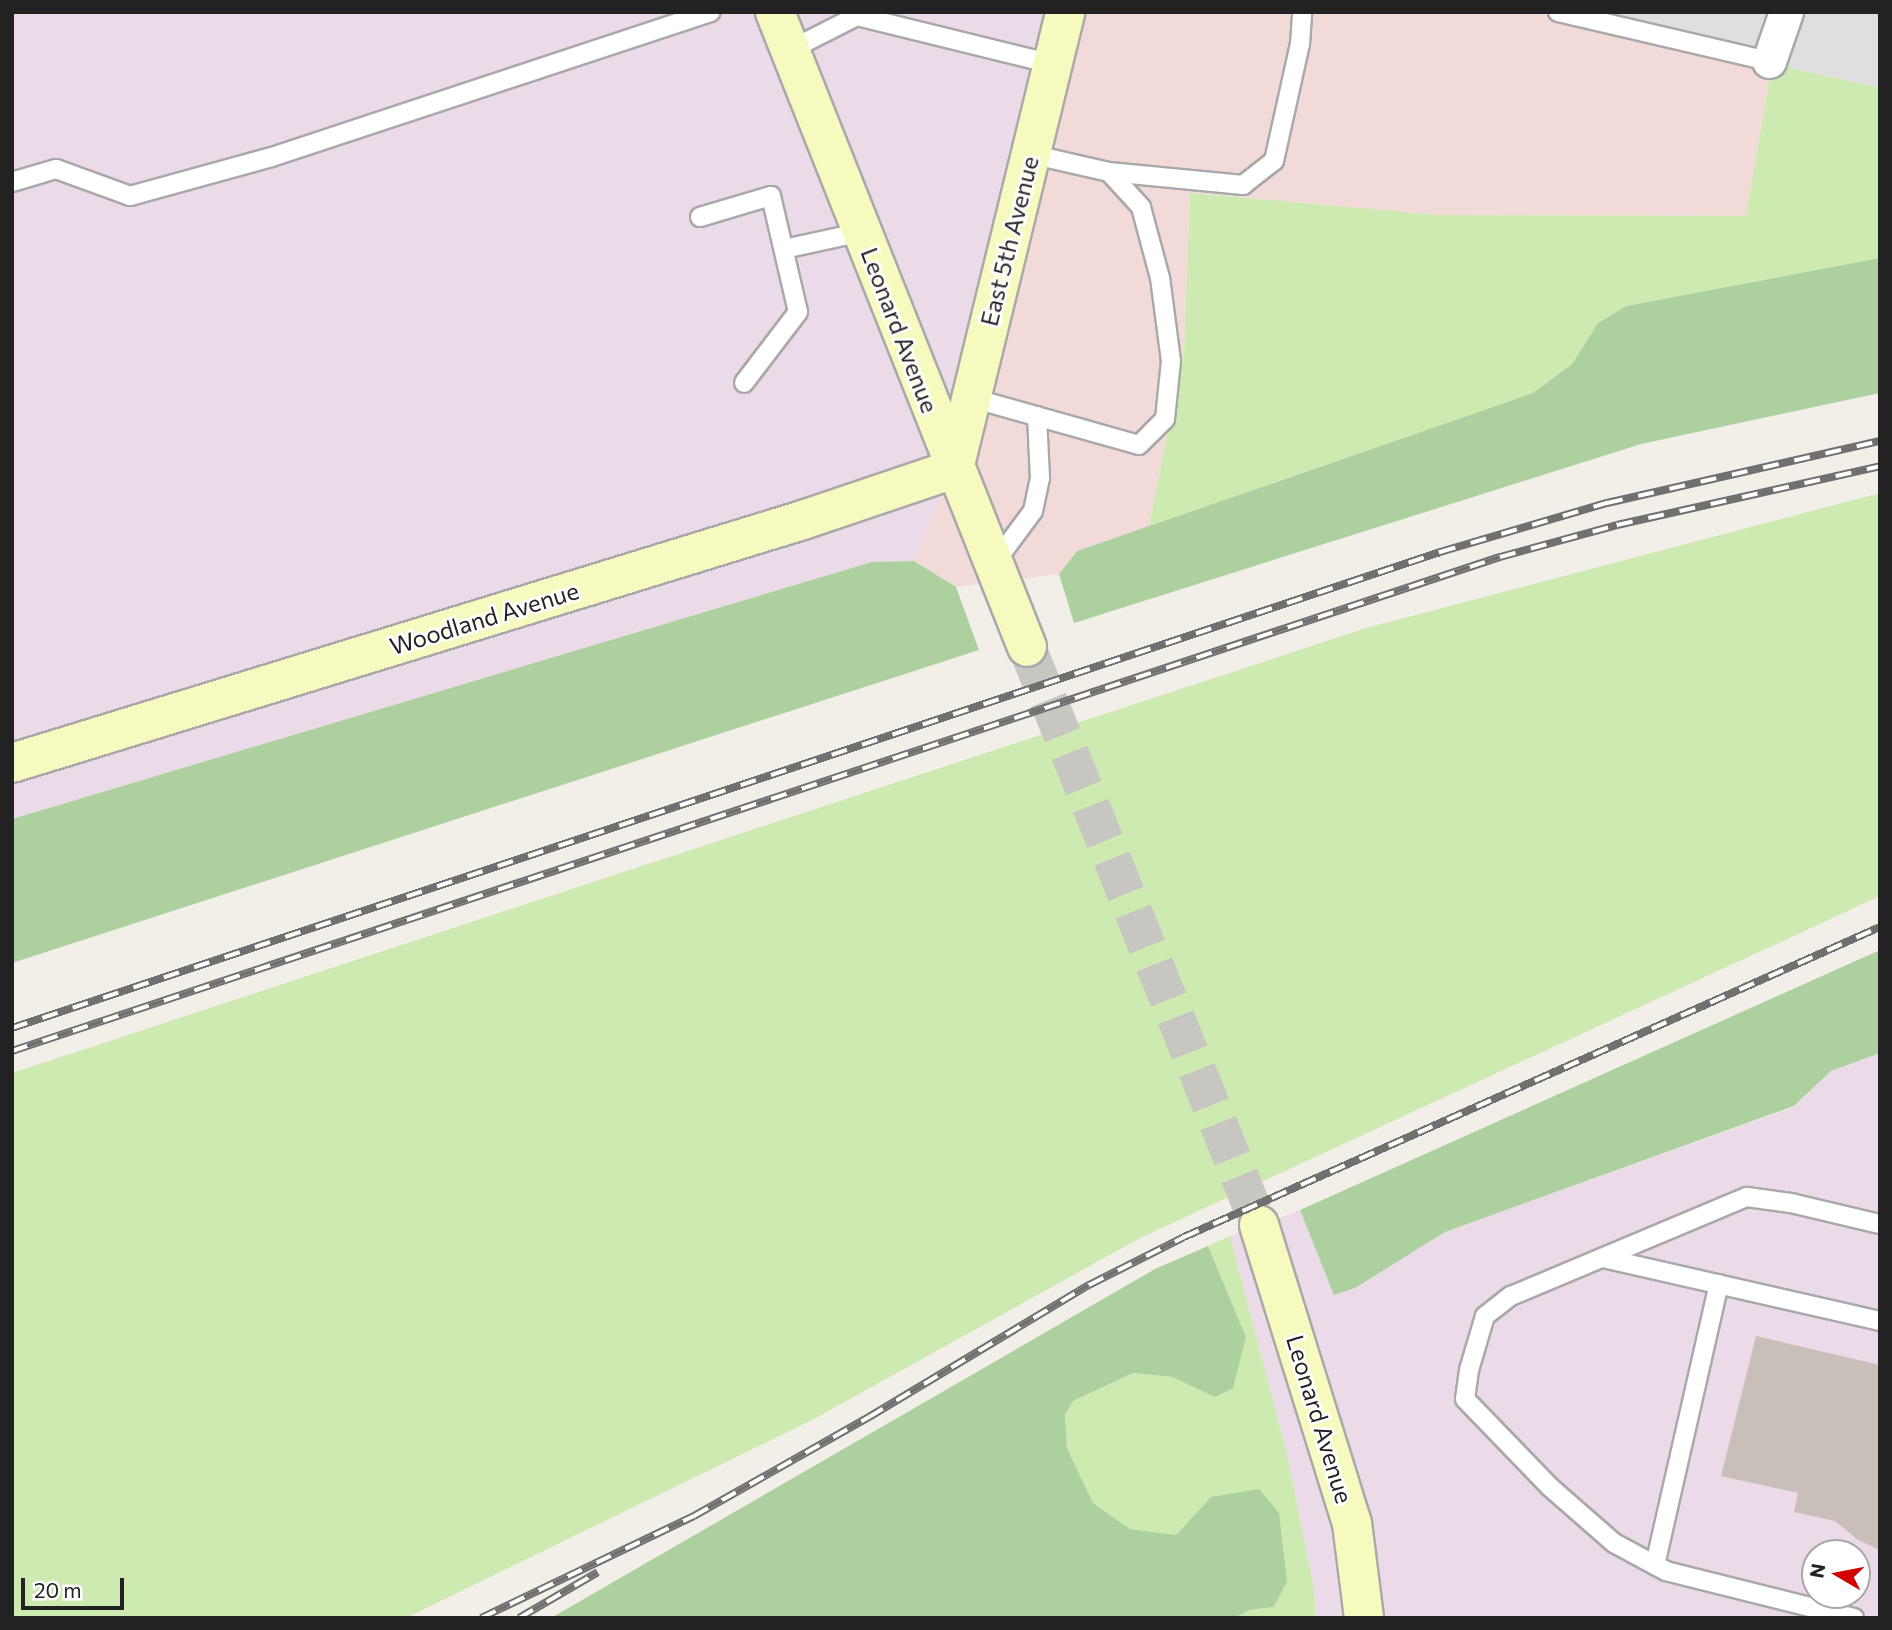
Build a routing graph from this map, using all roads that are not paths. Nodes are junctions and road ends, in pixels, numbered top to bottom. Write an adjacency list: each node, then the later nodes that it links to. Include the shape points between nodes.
1 (711, 12): 7 (lane)
2 (775, 12): 8 (street, Leonard Avenue)
3 (1065, 12): 10 (street, East 5th Avenue)
4 (1302, 12): 12 (lane, via 1300,44 1274,162 1243,185)
5 (1558, 12): 9 (lane)
6 (1786, 12): 9 (street)
7 (662, 19): 13 (lane, via 272,157 130,196 56,169)
8 (790, 50): 10 (lane, via 857,16); 15 (street, Leonard Avenue)
9 (1769, 61)
10 (1052, 64): 11 (street, East 5th Avenue)
11 (1030, 153): 12 (lane); 18 (street, East 5th Avenue)
12 (1109, 172): 19 (lane, via 1141,208 1160,278 1171,362 1165,419 1139,446)
13 (12, 181)
14 (700, 217): 16 (lane, via 771,196)
15 (862, 232): 16 (lane); 20 (street, Leonard Avenue)
16 (784, 249): 17 (lane, via 798,312)
17 (744, 383)
18 (972, 398): 19 (lane); 20 (street, East 5th Avenue)
19 (1037, 416): 21 (lane, via 1040,478 1033,511)
20 (954, 469): 21 (street, Leonard Avenue); 23 (street, Woodland Avenue, via 803,520)
21 (993, 565): 22 (street, Leonard Avenue)
22 (1027, 647)
23 (12, 763)
24 (1880, 1224): 26 (lane, via 1747,1197)
25 (1259, 1225): 31 (street, Leonard Avenue, via 1352,1523)
26 (1603, 1258): 27 (lane); 29 (lane, via 1511,1296 1485,1316 1465,1399 1550,1487 1614,1543)
27 (1719, 1284): 28 (lane); 29 (lane)
28 (1880, 1321)
29 (1655, 1565): 30 (lane)
30 (1804, 1612): 32 (lane)
31 (1364, 1618)
32 (1854, 1618)

